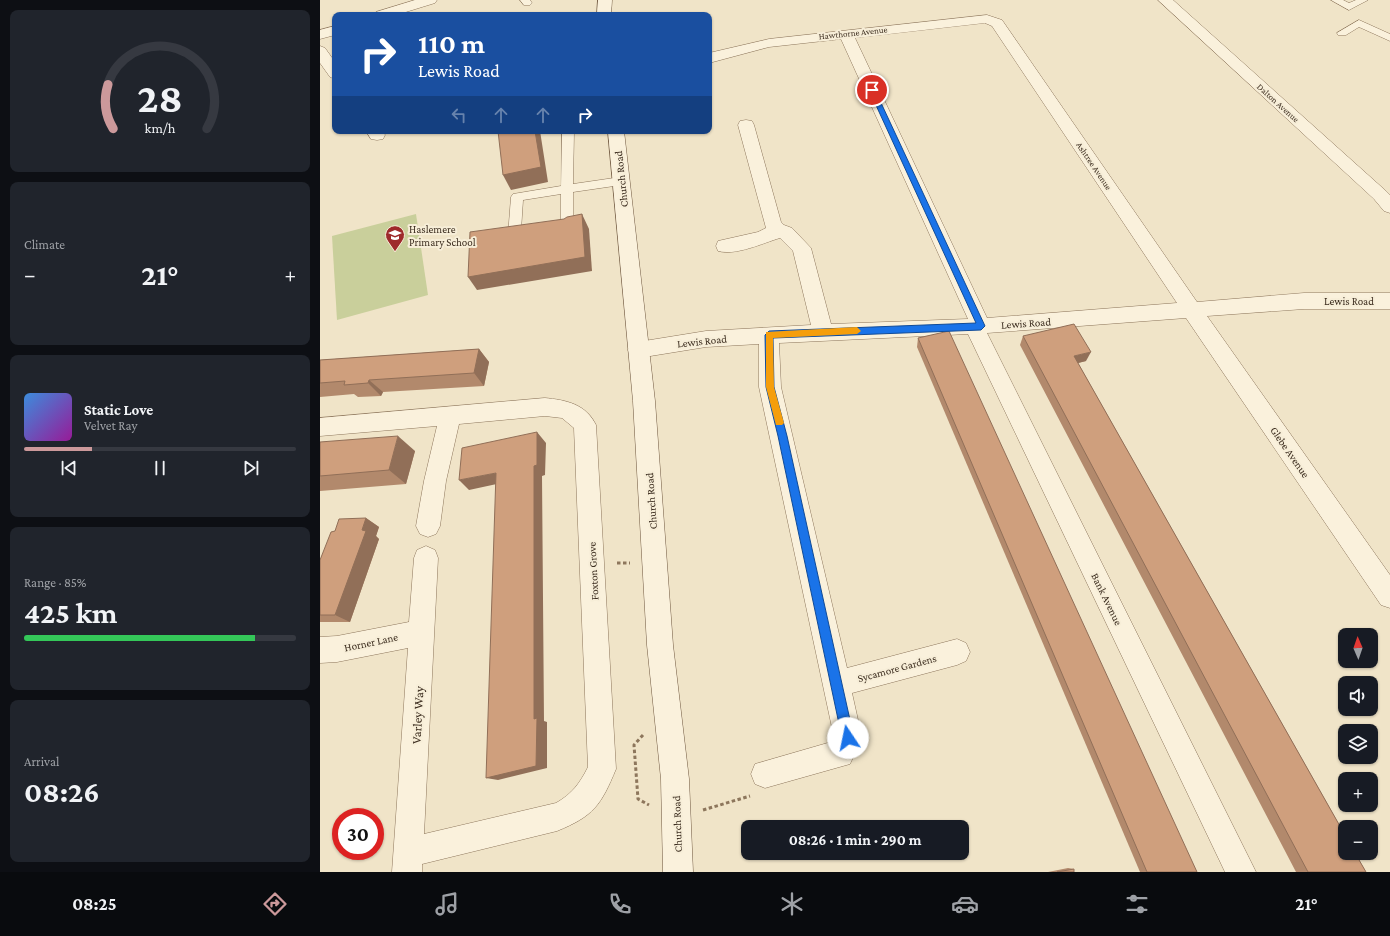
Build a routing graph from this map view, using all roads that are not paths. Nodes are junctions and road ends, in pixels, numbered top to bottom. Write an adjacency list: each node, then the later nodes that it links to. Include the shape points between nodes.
1 (430, 0): 6 (street)
2 (605, 0): 8 (street)
3 (1165, 0): 23 (street, Dalton Avenue, via 1380,195)
4 (1336, 0): 5 (lane, via 1349,7)
5 (1363, 0)
6 (408, 3): 7 (street)
7 (388, 12)
8 (604, 12)
9 (997, 23): 12 (street, Hawthorne Avenue, via 987,19); 29 (street, Ashtree Avenue)
10 (332, 31): 13 (street)
11 (1342, 33): 14 (lane, via 1359,23)
12 (846, 34): 16 (street, Hawthorne Avenue, via 769,42); 30 (street, Bank Avenue)
13 (320, 35)
14 (1390, 38)
15 (320, 51): 17 (street)
16 (712, 57)
17 (332, 69)
18 (746, 125): 26 (street, via 773,224)
19 (568, 134): 22 (lane)
20 (616, 134): 21 (street, Church Road)
21 (621, 181): 22 (lane); 33 (street, Church Road)
22 (568, 190): 22 (lane, via 516,197 514,236 567,229)
23 (1390, 207)
24 (1390, 217): 25 (street)
25 (1390, 223)
26 (778, 230): 27 (street, via 762,238); 31 (street, via 786,233 802,248)
27 (725, 246)
28 (1390, 301): 29 (street, Lewis Road, via 1304,301)
29 (1191, 309): 30 (street, Lewis Road); 38 (street, Glebe Avenue)
30 (978, 326): 31 (street, Lewis Road); 46 (street, Bank Avenue)
31 (823, 332): 32 (street, Lewis Road)
32 (769, 335): 33 (street, Lewis Road, via 706,339); 42 (street, via 770,387)
33 (638, 350): 45 (street, Church Road, via 644,401 660,645 677,817)
34 (450, 415): 35 (street, Foxton Grove); 36 (street); 44 (street, Foxton Grove, via 545,407 564,409 576,414 585,425 602,769 589,796 573,811)
35 (320, 426)
36 (428, 526)
37 (426, 558): 39 (street, Varley Way)
38 (1390, 596)
39 (422, 632): 40 (street, Horner Lane, via 338,649); 44 (street, Varley Way)
40 (320, 650)
41 (957, 652): 42 (street, Sycamore Gardens)
42 (837, 684): 43 (street, via 848,738 840,754)
43 (765, 774)
44 (408, 862)
45 (678, 872)
46 (1241, 872)

